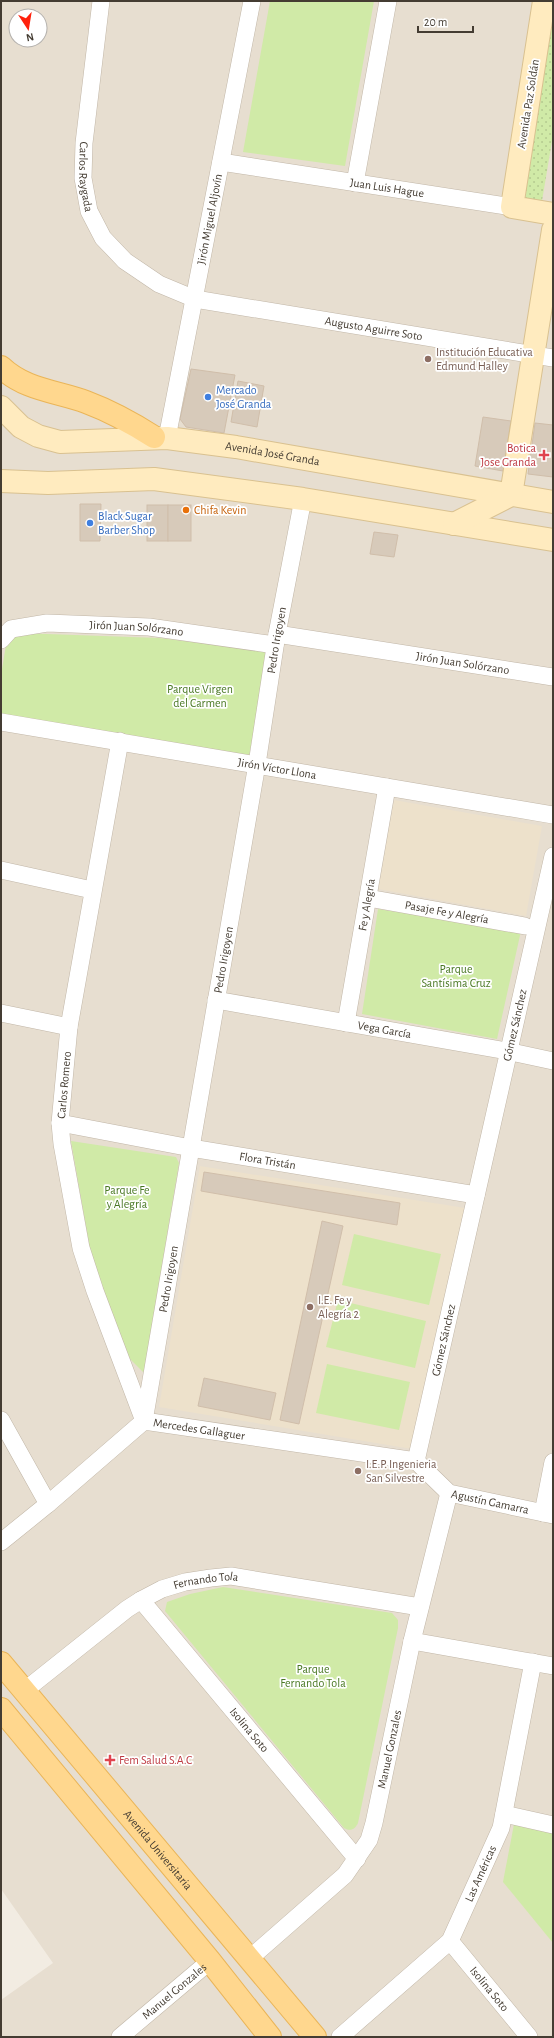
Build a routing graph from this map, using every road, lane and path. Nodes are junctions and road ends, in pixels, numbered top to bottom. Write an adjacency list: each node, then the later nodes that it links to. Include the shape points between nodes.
1 (101, 1): 10 (street, Carlos Raygada, via 84,143 83,178 89,211 103,238 125,261 159,284)
2 (252, 1): 5 (street, Jirón Miguel Aljovín)
3 (388, 1): 6 (street)
4 (544, 1): 7 (main road, Avenida Paz Soldán)
5 (221, 162): 6 (street, Juan Luis Hague); 10 (street, Jirón Miguel Aljovín)
6 (355, 183): 7 (street, Juan Luis Hague)
7 (512, 207): 8 (main road, Juan Luis Hague)
8 (553, 214)
9 (553, 230): 11 (main road)
10 (195, 298): 11 (street, Augusto Aguirre Soto); 14 (street, Jirón Miguel Aljovín)
11 (543, 356): 16 (main road)
12 (1, 367): 14 (main road, via 33,388 85,401)
13 (1, 407): 14 (main road, Avenida José Granda, via 21,427 38,436 60,442)
14 (161, 437): 16 (main road, Avenida José Granda, via 236,447)
15 (1, 481): 17 (main road, via 48,483 154,478)
16 (512, 495): 18 (main road, Avenida José Granda); 19 (main road)
17 (303, 499): 19 (main road); 22 (street, Pedro Irigoyen)
18 (553, 502)
19 (454, 524): 20 (main road)
20 (553, 540)
21 (1, 640): 22 (street, Jirón Juan Solórzano, via 11,629 47,623 149,627)
22 (276, 640): 23 (street, Jirón Juan Solórzano); 26 (street, Pedro Irigoyen)
23 (553, 678)
24 (1, 722): 25 (street, Jirón Víctor Llona)
25 (120, 741): 26 (street, Jirón Víctor Llona); 31 (street, Carlos Romero)
26 (257, 764): 27 (street, Jirón Víctor Llona); 34 (street, Pedro Irigoyen)
27 (387, 787): 28 (street, Jirón Víctor Llona); 32 (street, Fe y Alegría)
28 (553, 815)
29 (553, 856): 38 (street, Gómez Sánchez)
30 (1, 870): 31 (street)
31 (92, 890): 37 (street, Carlos Romero)
32 (368, 898): 33 (street, Pasaje Fe y Alegría); 36 (street, Fe y Alegría)
33 (525, 926)
34 (216, 1000): 36 (street, Vega García); 41 (street, Pedro Irigoyen)
35 (1, 1013): 37 (street)
36 (346, 1023): 38 (street, Vega García)
37 (69, 1027): 40 (street, Carlos Romero)
38 (507, 1051): 39 (street, Vega García); 42 (street, Gómez Sánchez)
39 (553, 1061)
40 (60, 1123): 41 (street, Flora Tristán); 44 (street, Carlos Romero, via 81,1248)
41 (191, 1148): 42 (street, Flora Tristán); 44 (street, Pedro Irigoyen)
42 (476, 1195): 45 (street, Gómez Sánchez)
43 (1, 1420): 48 (street)
44 (144, 1421): 45 (street, Mercedes Gallaguer); 48 (street, Mercedes Gallaguer)
45 (416, 1461): 47 (street, Agustín Gamarra)
46 (553, 1462): 49 (street)
47 (449, 1493): 49 (street, Agustín Gamarra); 52 (street, Manuel Gonzales)
48 (48, 1504): 50 (street, Mercedes Gallaguer)
49 (548, 1514)
50 (1, 1542)
51 (141, 1600): 52 (street, Fernando Tola, via 162,1589 185,1582 231,1576); 57 (street, Fernando Tola); 61 (street, Isolina Soto)
52 (420, 1607): 53 (street, Manuel Gonzales)
53 (412, 1641): 54 (street); 61 (street, Manuel Gonzales, via 374,1823 369,1840)
54 (533, 1662): 56 (street); 59 (street, Las Américas)
55 (1, 1663): 57 (main road, Avenida Universitaria)
56 (553, 1666)
57 (24, 1691): 63 (main road, Avenida Universitaria)
58 (1, 1709): 64 (main road)
59 (504, 1814): 60 (street); 62 (street, Las Américas, via 485,1868)
60 (553, 1825)
61 (357, 1859): 63 (street, Manuel Gonzales, via 345,1875)
62 (450, 1941): 68 (street, Las Américas); 69 (street, Isolina Soto)
63 (249, 1959): 67 (main road, Avenida Universitaria)
64 (210, 1961): 65 (street, Manuel Gonzales); 66 (main road)
65 (120, 2037)
66 (270, 2037)
67 (315, 2037)
68 (340, 2037)
69 (529, 2037)

